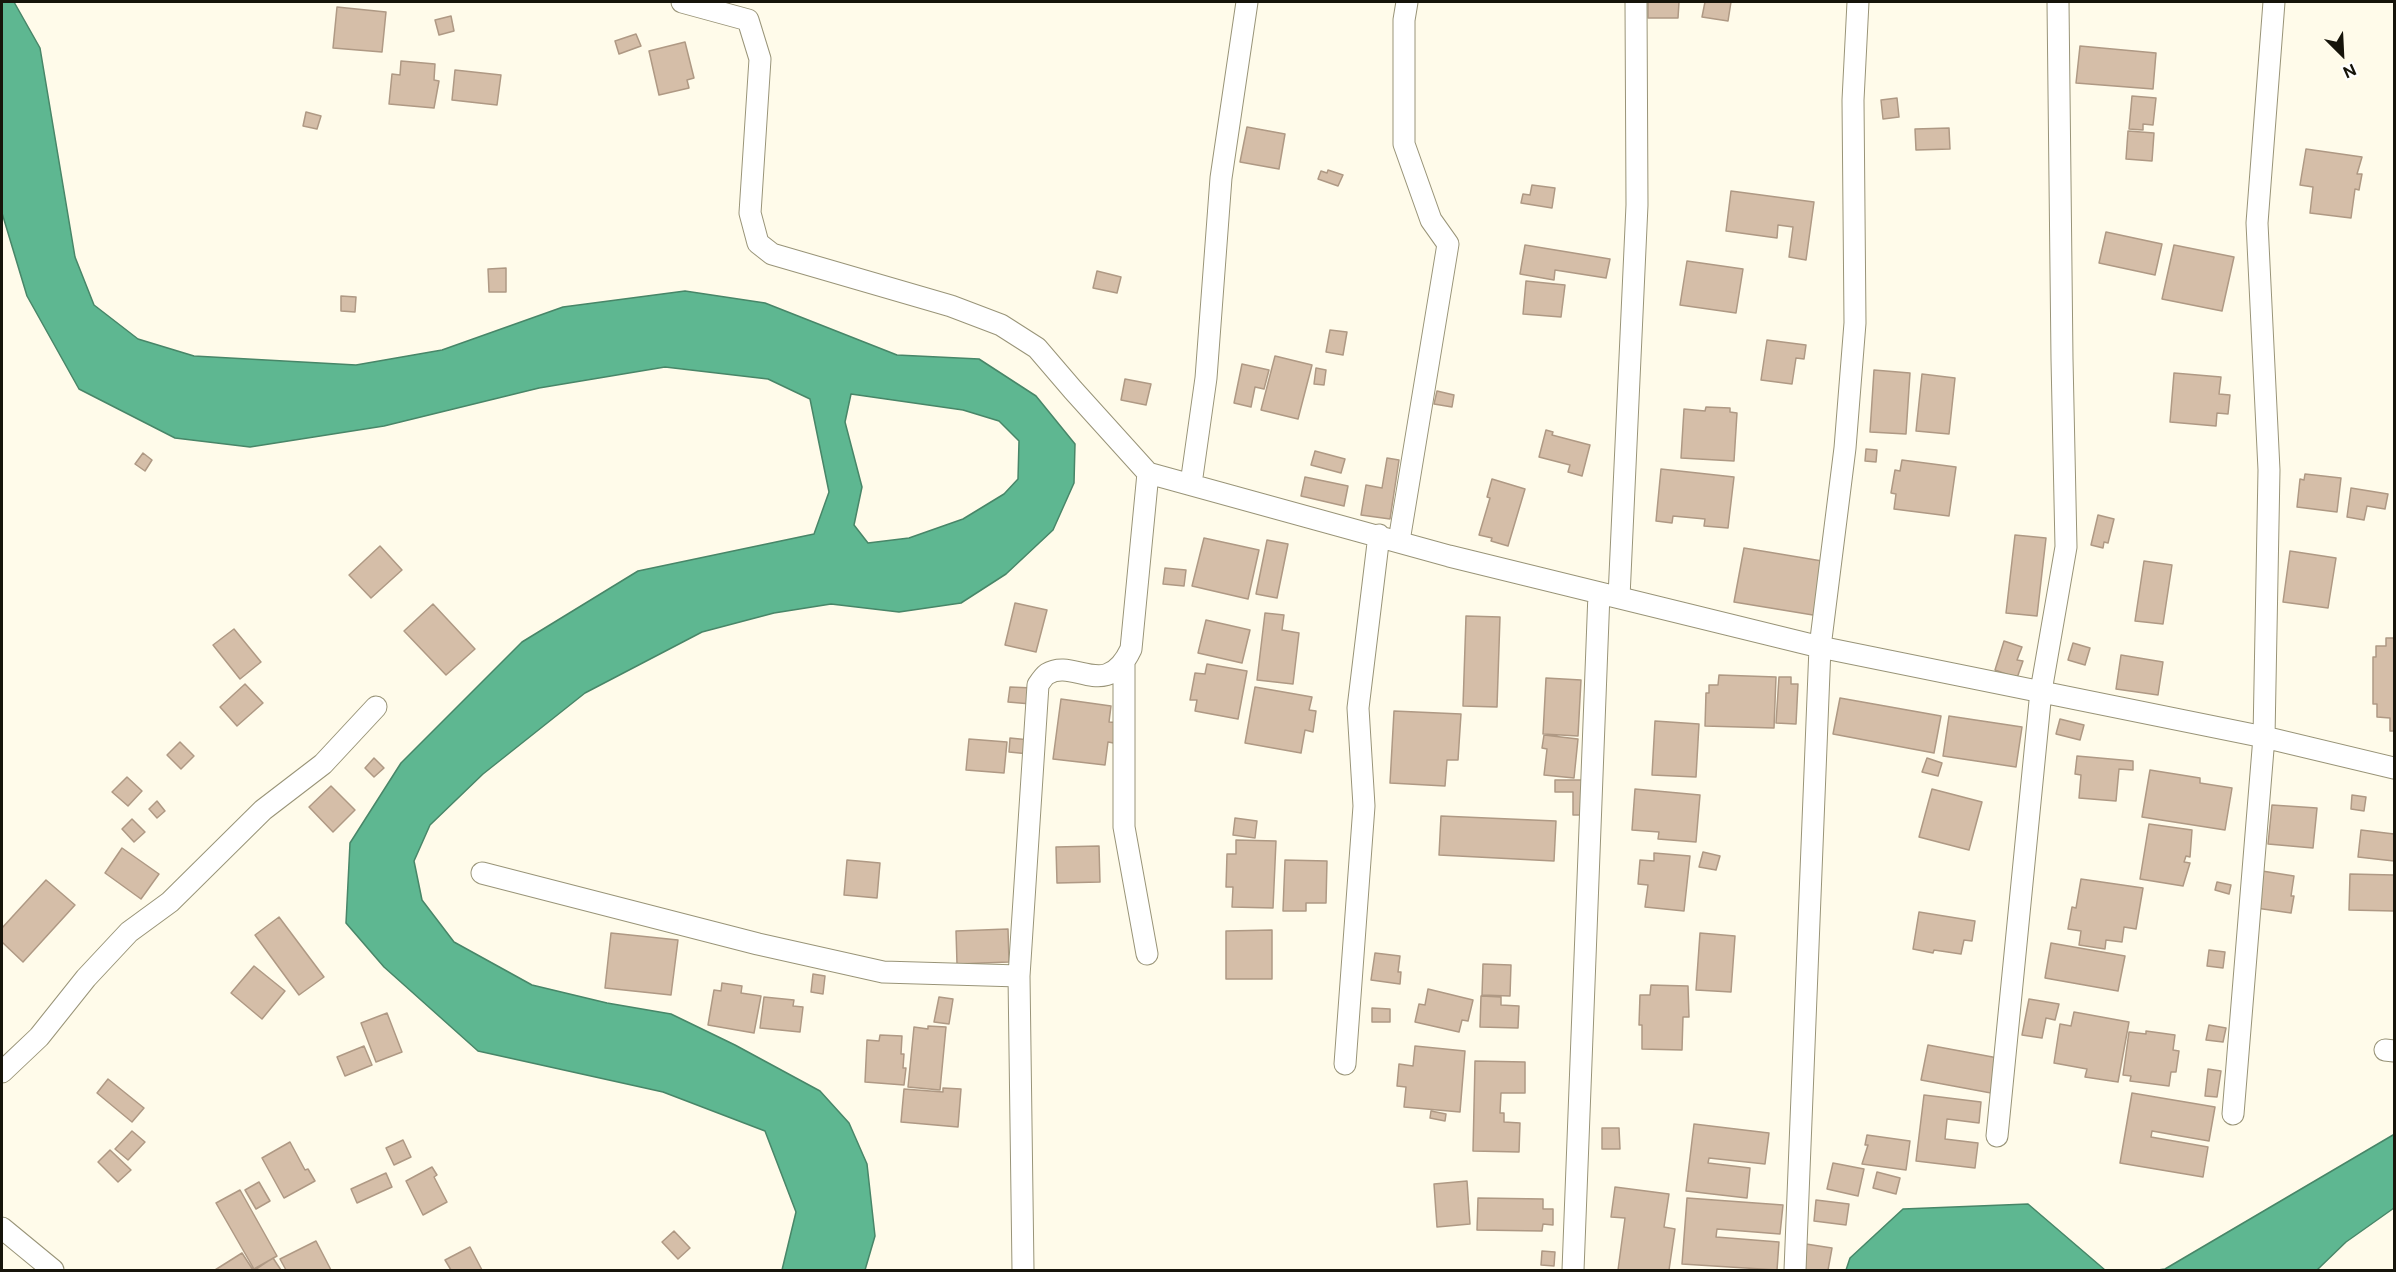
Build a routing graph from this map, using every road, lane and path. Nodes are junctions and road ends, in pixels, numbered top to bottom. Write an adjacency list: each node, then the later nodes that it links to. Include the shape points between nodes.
1 (682, 2): 8 (street, via 748,20 760,59 750,213 758,243 772,254 951,306 1001,325 1037,348)
2 (1247, 2): 9 (street, via 1221,178 1206,378)
3 (1407, 2): 11 (street, via 1404,144 1431,220 1448,244)
4 (1636, 2): 12 (street, via 1637,205)
5 (1858, 2): 13 (street, via 1853,100 1855,324 1845,448)
6 (2058, 2): 15 (street, via 2066,547)
7 (2274, 2): 17 (street, via 2257,223 2269,470)
8 (1148, 473): 9 (street); 14 (street, via 1131,649)
9 (1191, 484): 10 (street)
10 (1378, 535): 11 (street); 22 (street, via 1358,708 1364,806)
11 (1399, 541): 12 (street)
12 (1609, 595): 13 (street); 29 (street)
13 (1820, 647): 15 (street); 30 (street)
14 (1124, 664): 20 (street, via 1124,827); 21 (street, via 1111,674 1092,676 1063,670 1047,674 1038,685)
15 (2041, 691): 17 (street); 25 (street)
16 (376, 707): 23 (street, via 323,764 263,810 170,902 129,932 39,1037)
17 (2264, 737): 18 (street); 24 (street)
18 (2394, 768)
19 (482, 873): 21 (street, via 884,972)
20 (1147, 954)
21 (1020, 976): 28 (street)
22 (1345, 1064)
23 (2, 1072)
24 (2234, 1114)
25 (1997, 1136)
26 (2, 1228): 27 (street)
27 (53, 1270)
28 (1023, 1270)
29 (1574, 1270)
30 (1796, 1270)

